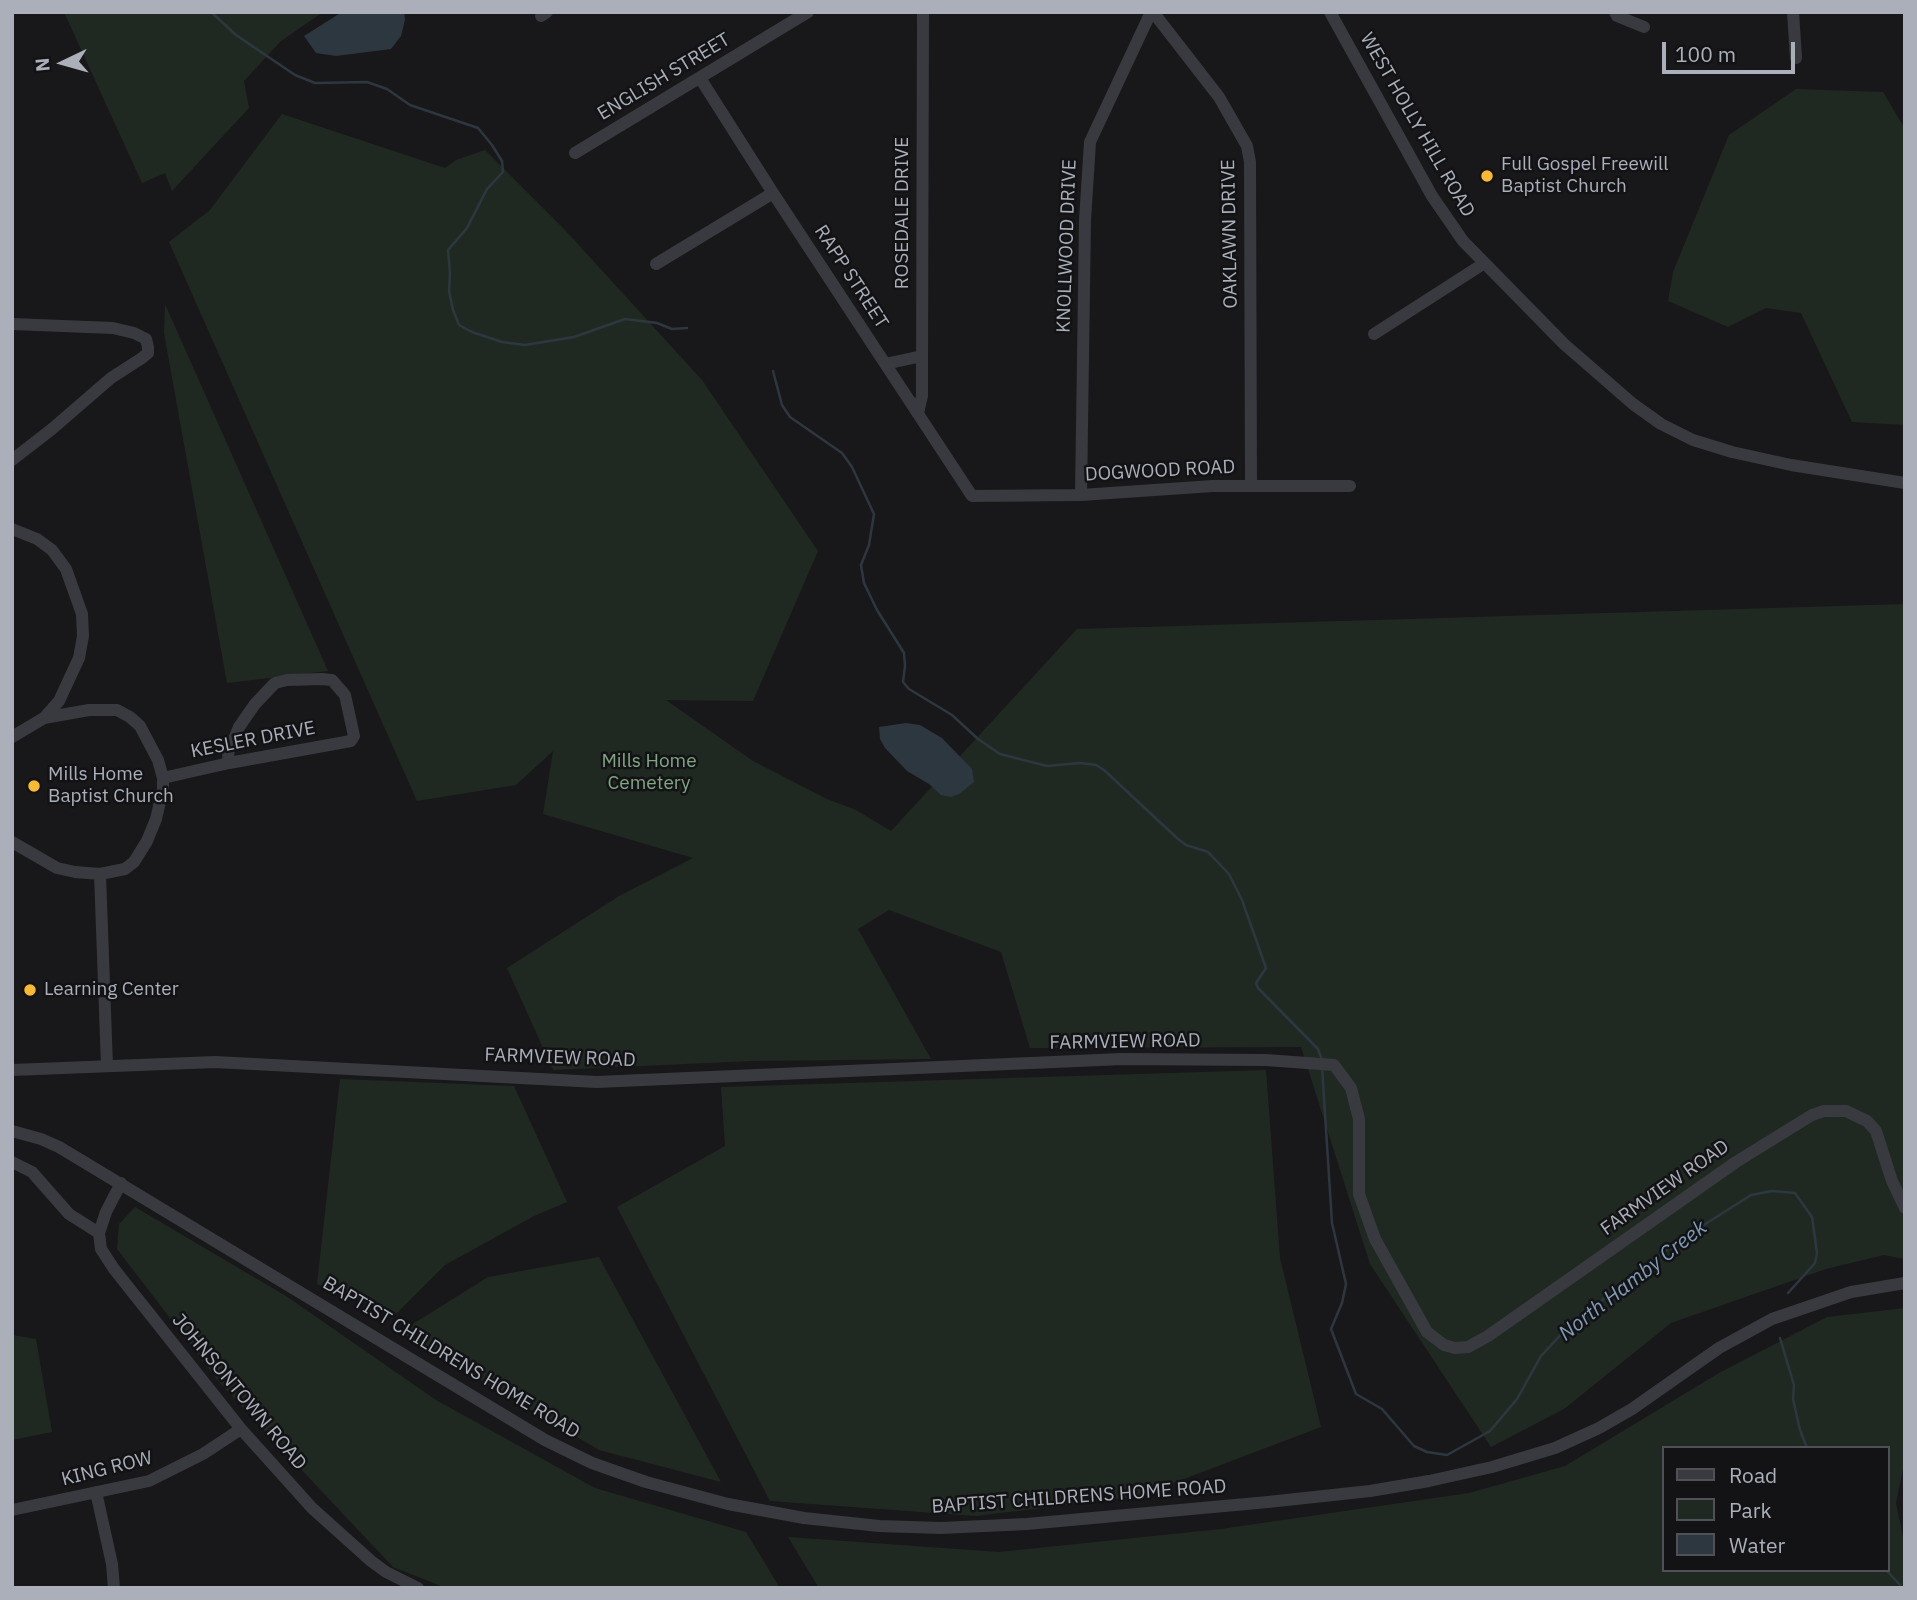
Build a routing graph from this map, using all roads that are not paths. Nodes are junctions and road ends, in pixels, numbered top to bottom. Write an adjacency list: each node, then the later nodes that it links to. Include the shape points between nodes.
1 (808, 12): 9 (street, ENGLISH STREET)
2 (923, 12): 16 (street, ROSEDALE DRIVE)
3 (1152, 12): 21 (street, OAKLAWN DRIVE, via 1219,97 1247,146); 23 (street, KNOLLWOOD DRIVE, via 1090,142)
4 (1330, 12): 13 (street, WEST HOLLY HILL ROAD, via 1432,196)
5 (1615, 12): 7 (street)
6 (1793, 12): 8 (street)
7 (1644, 27)
8 (1796, 58)
9 (700, 78): 10 (street, ENGLISH STREET); 11 (street, RAPP STREET)
10 (575, 152)
11 (773, 193): 12 (street); 17 (street, RAPP STREET)
12 (656, 264)
13 (1483, 264): 15 (street); 20 (street, WEST HOLLY HILL ROAD, via 1564,344 1661,424 1732,452)
14 (12, 324): 19 (street, via 113,328 146,339 148,353)
15 (1374, 334)
16 (922, 356): 17 (street); 18 (street, ROSEDALE DRIVE)
17 (885, 364): 18 (street, RAPP STREET)
18 (918, 413): 24 (street, RAPP STREET)
19 (12, 460)
20 (1905, 483)
21 (1251, 486): 22 (street, DOGWOOD ROAD); 23 (street, DOGWOOD ROAD)
22 (1350, 486)
23 (1082, 495): 24 (street, DOGWOOD ROAD)
24 (972, 496)
25 (12, 529): 26 (street, via 52,550 66,569 82,614 79,658 59,701)
26 (44, 718): 27 (street); 29 (street, via 117,710 140,726)
27 (12, 737)
28 (229, 763): 28 (street, KESLER DRIVE, via 351,741 354,736 345,695 332,680 322,678 275,683 239,727); 29 (street, KESLER DRIVE)
29 (163, 778): 31 (street, via 156,818 141,853 125,869)
30 (12, 842): 31 (street, via 57,867)
31 (100, 874): 32 (street)
32 (107, 1066): 33 (street, FARMVIEW ROAD); 37 (street, FARMVIEW ROAD, via 227,1062 597,1082 1122,1059 1334,1065 1351,1088 1359,1119 1359,1194 1376,1239 1427,1332 1455,1348 1468,1347 1488,1336 1736,1162 1824,1111 1846,1111 1876,1131)
33 (12, 1070)
34 (12, 1131): 36 (street, BAPTIST CHILDRENS HOME ROAD, via 59,1147)
35 (12, 1162): 38 (street, via 32,1172 69,1214)
36 (121, 1184): 38 (street); 39 (street, BAPTIST CHILDRENS HOME ROAD, via 534,1433 592,1462 727,1504 880,1526 1027,1524 1268,1502 1370,1491 1492,1467 1555,1448 1599,1428 1719,1348 1772,1319 1851,1292)
37 (1905, 1208)
38 (99, 1233): 40 (street, JOHNSONTOWN ROAD, via 114,1269)
39 (1905, 1283)
40 (242, 1429): 41 (street, KING ROW, via 158,1477); 44 (street, JOHNSONTOWN ROAD, via 342,1537 386,1572)
41 (96, 1492): 42 (street, KING ROW); 43 (street)
42 (12, 1510)
43 (114, 1588)
44 (418, 1588)

